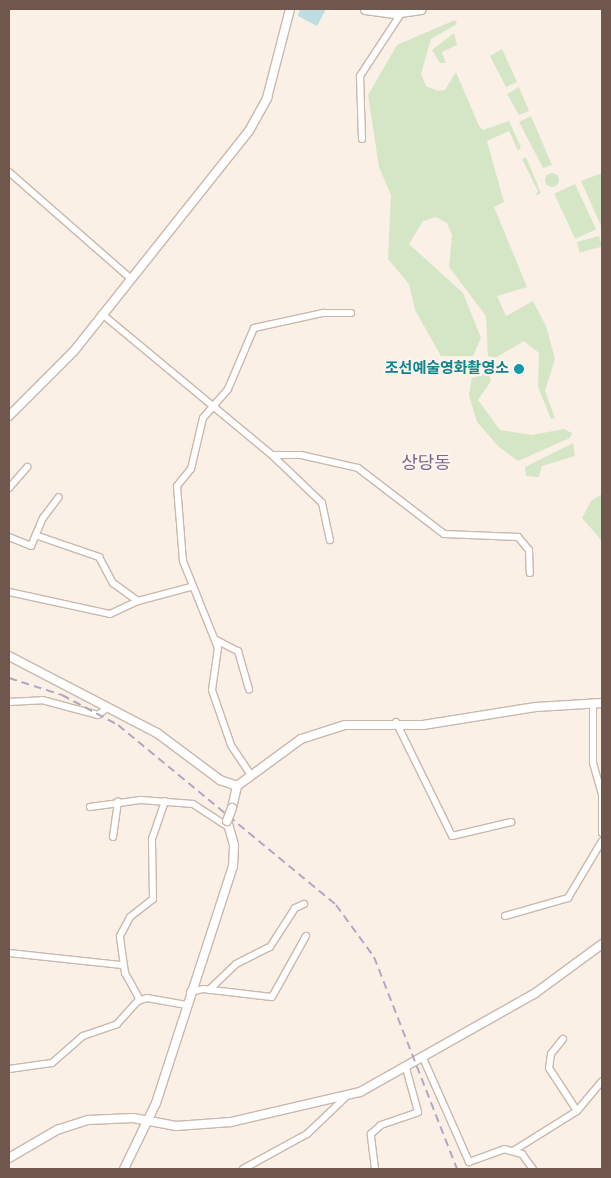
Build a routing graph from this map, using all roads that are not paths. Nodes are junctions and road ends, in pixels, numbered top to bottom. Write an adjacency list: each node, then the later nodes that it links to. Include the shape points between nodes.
1 (290, 9): 7 (street, via 267,98 253,125)
2 (364, 9): 4 (main road)
3 (421, 9): 4 (main road)
4 (402, 12): 5 (street, via 360,76)
5 (362, 139)
6 (9, 172): 7 (street)
7 (130, 278): 9 (street)
8 (352, 313): 10 (street, via 324,313 254,328 228,389)
9 (102, 314): 10 (street); 11 (street, via 74,351)
10 (212, 407): 12 (street); 20 (street, via 196,431 191,469 177,486 181,548)
11 (9, 416)
12 (272, 455): 18 (street, via 322,503); 19 (street, via 301,455 358,468 444,534 518,537 529,550)
13 (27, 467): 14 (street)
14 (9, 488)
15 (59, 497): 16 (street, via 43,518)
16 (38, 536): 17 (street, via 31,546); 22 (street, via 99,557 113,583)
17 (9, 537)
18 (330, 540)
19 (530, 573)
20 (190, 587): 22 (street); 23 (street)
21 (9, 592): 22 (street, via 103,614)
22 (138, 601)
23 (216, 640): 25 (street, via 238,651); 31 (street, via 212,690 231,745)
24 (9, 656): 29 (street)
25 (249, 689)
26 (9, 702): 29 (street, via 42,700 98,715)
27 (593, 703): 28 (street); 30 (street, via 536,706 423,725); 33 (street, via 593,763)
28 (602, 703)
29 (106, 708): 32 (street, via 157,733 220,780)
30 (396, 722): 31 (street, via 321,730 290,746); 37 (street, via 452,836)
31 (251, 775): 32 (street)
32 (237, 786): 38 (street, bridge)
33 (602, 794): 39 (street)
34 (118, 801): 35 (street); 36 (street); 40 (street)
35 (165, 801): 38 (street, via 193,804); 47 (street, via 152,839 153,899 122,926 119,945)
36 (90, 807)
37 (512, 822)
38 (226, 823): 49 (street, via 235,858)
39 (602, 833)
40 (113, 836)
41 (602, 842): 43 (street, via 568,898)
42 (304, 904): 48 (street, via 295,908 270,947 236,964)
43 (505, 916)
44 (306, 936): 48 (street, via 272,997)
45 (602, 944): 53 (street, via 564,976)
46 (9, 954): 47 (street)
47 (122, 965): 50 (street)
48 (209, 990): 49 (street)
49 (190, 992): 51 (street)
50 (140, 1000): 51 (street); 55 (street, via 117,1024 83,1036 52,1064)
51 (186, 1005): 59 (street)
52 (563, 1039): 58 (street, via 551,1054 549,1068)
53 (423, 1058): 54 (street); 60 (street, via 466,1159 472,1162 496,1151)
54 (406, 1068): 57 (street); 64 (street, via 418,1112 381,1125 371,1134)
55 (9, 1069)
56 (602, 1081): 58 (street)
57 (348, 1094): 59 (street, via 231,1122 176,1126); 63 (street, via 307,1134)
58 (577, 1111): 60 (street)
59 (149, 1122): 61 (street, via 107,1117 77,1123); 62 (street)
60 (513, 1150): 65 (street)
61 (9, 1158)
62 (124, 1169)
63 (243, 1169)
64 (376, 1169)
65 (533, 1169)

